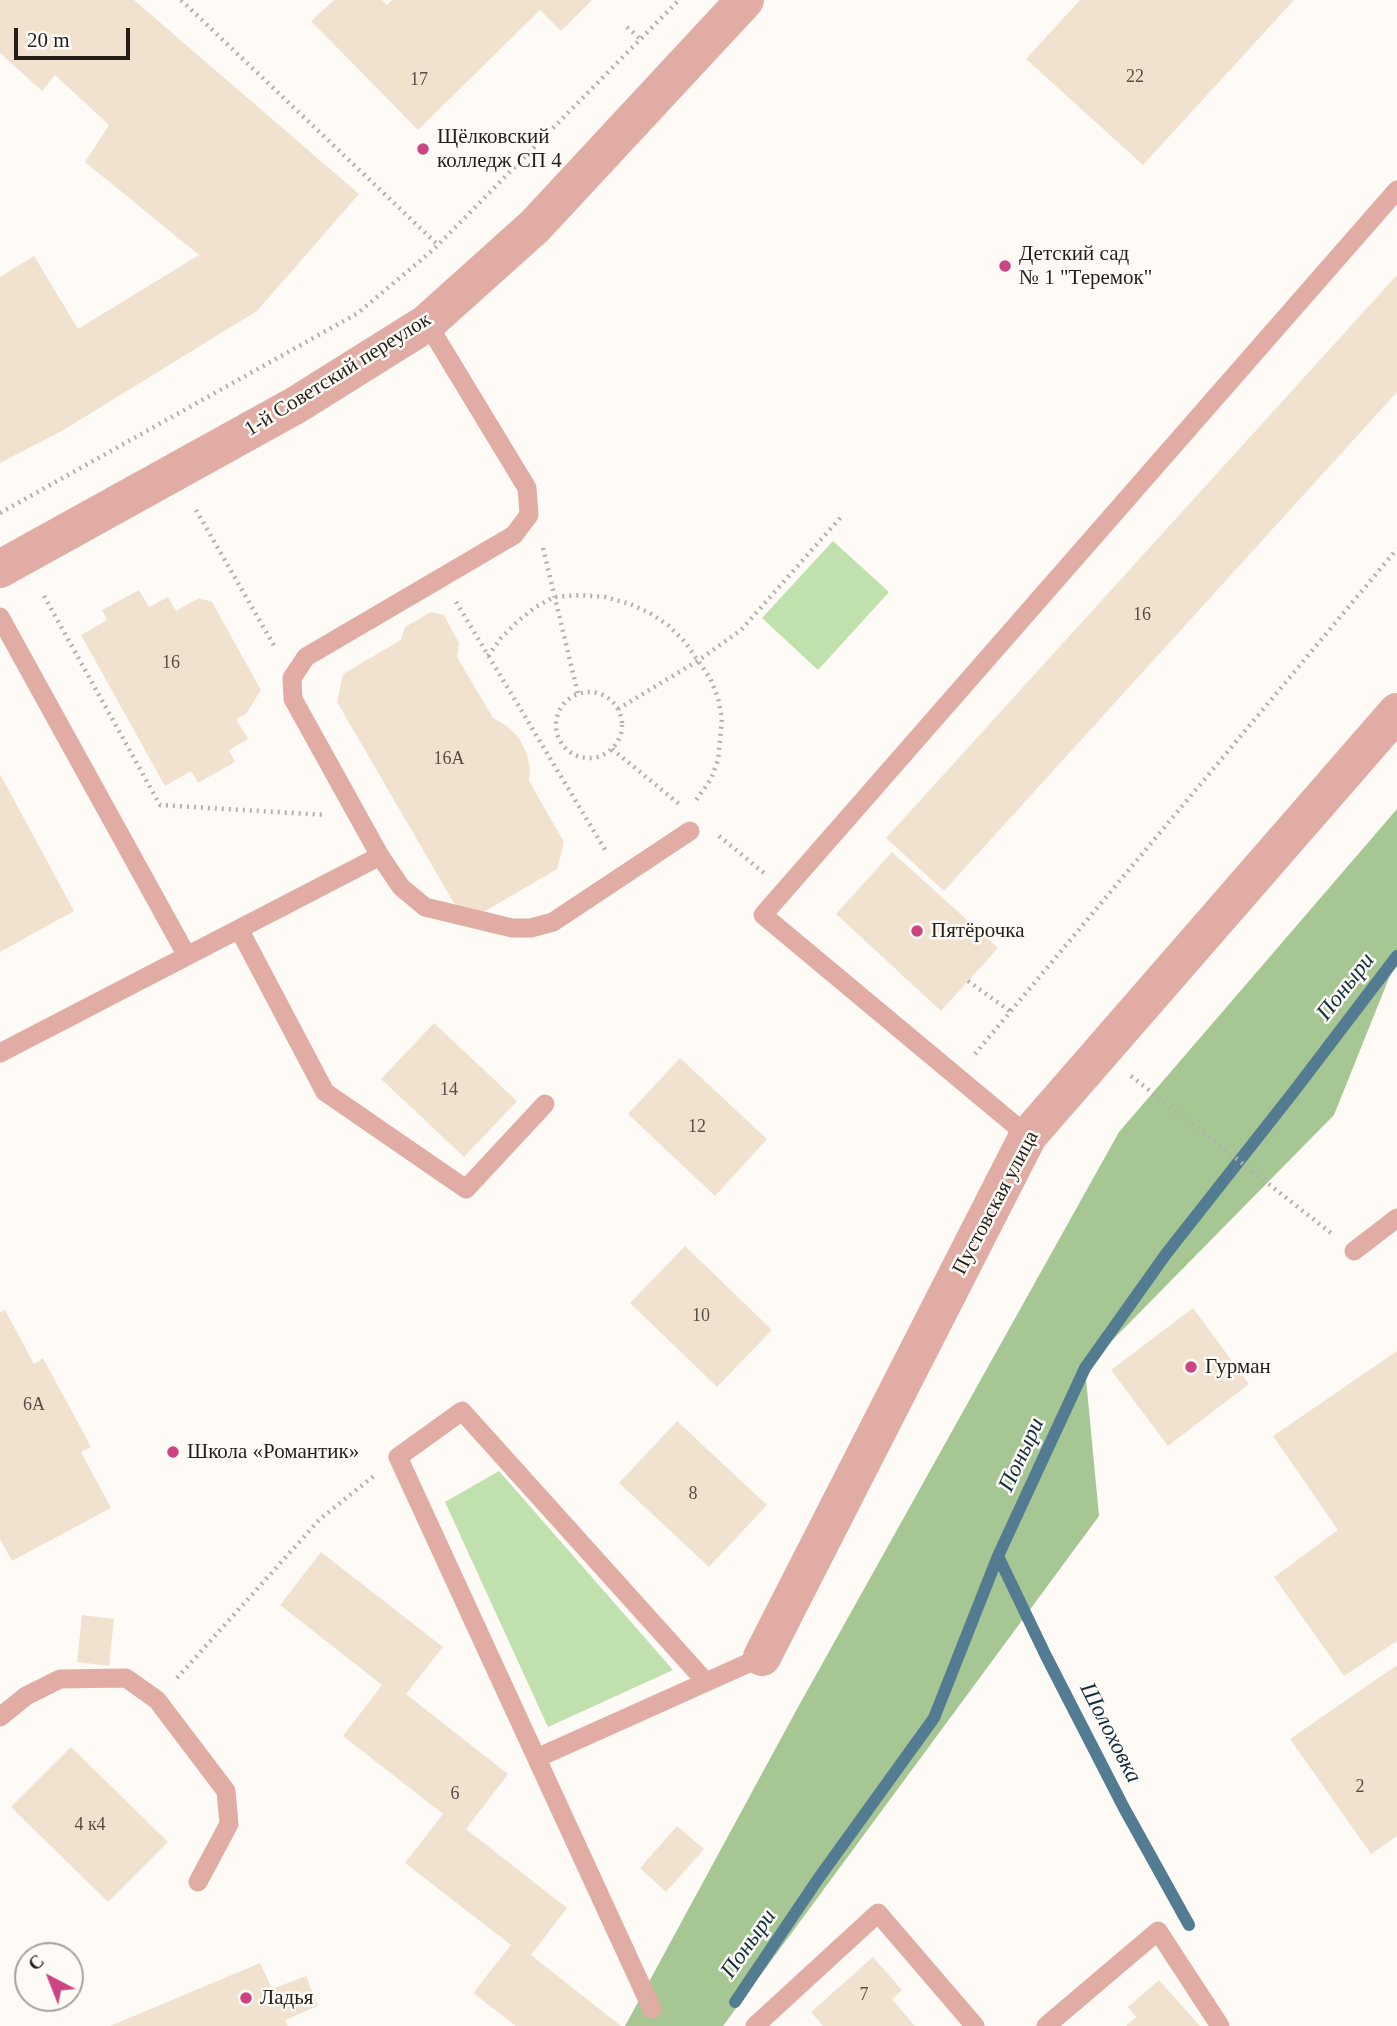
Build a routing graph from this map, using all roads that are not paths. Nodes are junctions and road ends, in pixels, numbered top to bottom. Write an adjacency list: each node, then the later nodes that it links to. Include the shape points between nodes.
1 (745, 0): 3 (street, 1-й Советский переулок, via 535,226)
2 (1397, 190): 13 (lane, via 764,915)
3 (427, 323): 4 (street, 1-й Советский переулок, via 296,405); 8 (lane, via 527,488 529,515 514,535 306,657 292,678 293,699)
4 (0, 569)
5 (0, 617): 10 (lane)
6 (1397, 712): 13 (street, Пустовская улица)
7 (690, 831): 8 (lane, via 553,922 531,929 425,907 401,887)
8 (380, 856): 9 (lane)
9 (239, 929): 10 (lane); 12 (lane, via 325,1091 466,1189)
10 (187, 956): 11 (lane)
11 (0, 1053)
12 (545, 1104)
13 (1028, 1136): 16 (street, Пустовская улица)
14 (1397, 1218): 15 (lane)
15 (1354, 1251)
16 (762, 1657): 17 (lane)
17 (706, 1682): 19 (lane); 19 (lane, via 462,1411 398,1457)
18 (0, 1717): 20 (lane, via 26,1696 60,1679 126,1678 157,1700 226,1791 229,1824)
19 (537, 1758): 21 (lane)
20 (198, 1882)
21 (652, 2010)
22 (755, 2026): 23 (lane, via 878,1913)
23 (975, 2026)
24 (1046, 2026): 25 (lane, via 1158,1931)
25 (1220, 2026)

